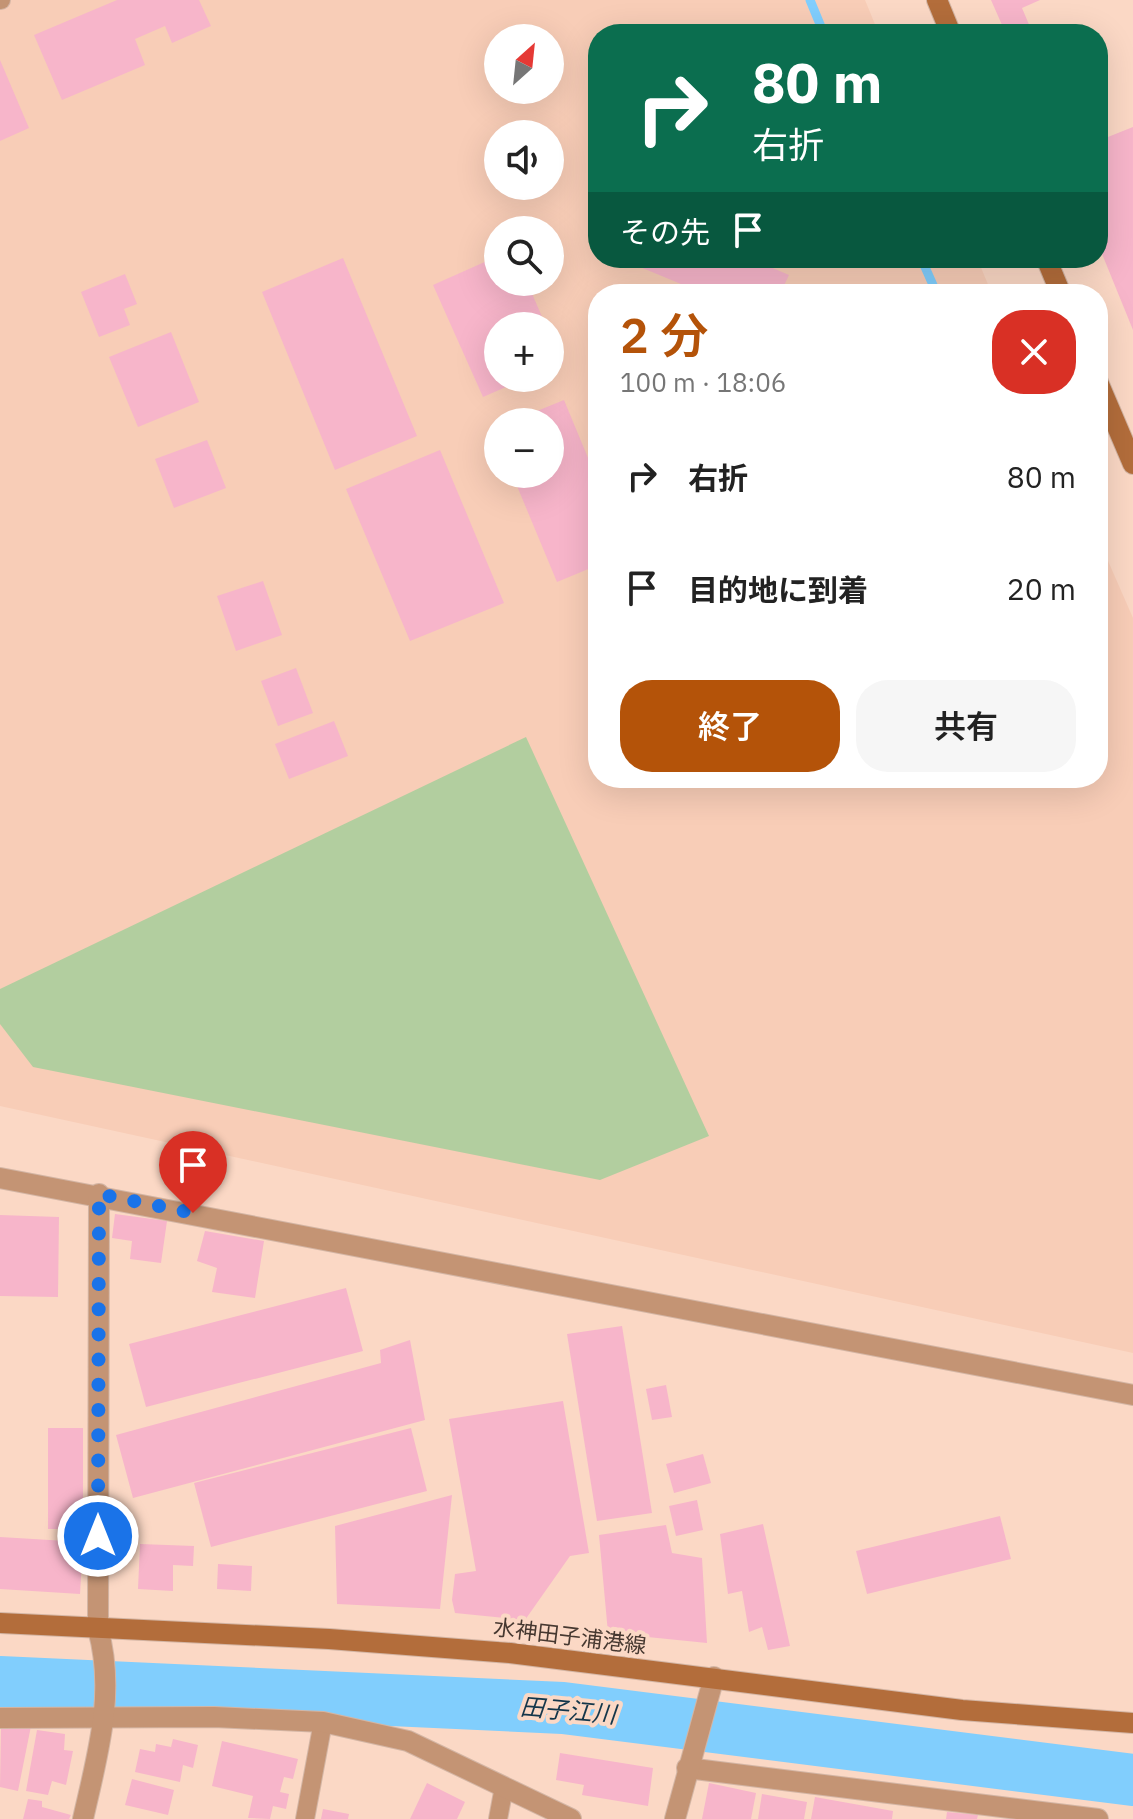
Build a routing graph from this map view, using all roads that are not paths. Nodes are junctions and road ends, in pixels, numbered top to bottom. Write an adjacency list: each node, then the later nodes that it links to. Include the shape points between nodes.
1 (937, 0): 2 (main road)
2 (947, 24)
3 (1108, 405): 4 (main road)
4 (1133, 464)
5 (0, 1178): 6 (street)
6 (99, 1194): 7 (street); 9 (street)
7 (1133, 1395)
8 (0, 1623): 9 (main road, 水神田子浦港線)
9 (98, 1629): 10 (main road, 水神田子浦港線, via 465,1649); 11 (street)
10 (714, 1677): 14 (main road, 水神田子浦港線, via 962,1710); 15 (street)
11 (106, 1717): 12 (street); 13 (street); 18 (street)
12 (0, 1718)
13 (323, 1722): 16 (street, via 408,1741); 19 (lane)
14 (1133, 1723)
15 (689, 1762): 17 (street); 22 (street)
16 (504, 1787): 20 (lane); 21 (street)
17 (994, 1813): 23 (street)
18 (83, 1819)
19 (305, 1819)
20 (498, 1819)
21 (571, 1819)
22 (675, 1819)
23 (1098, 1819)

